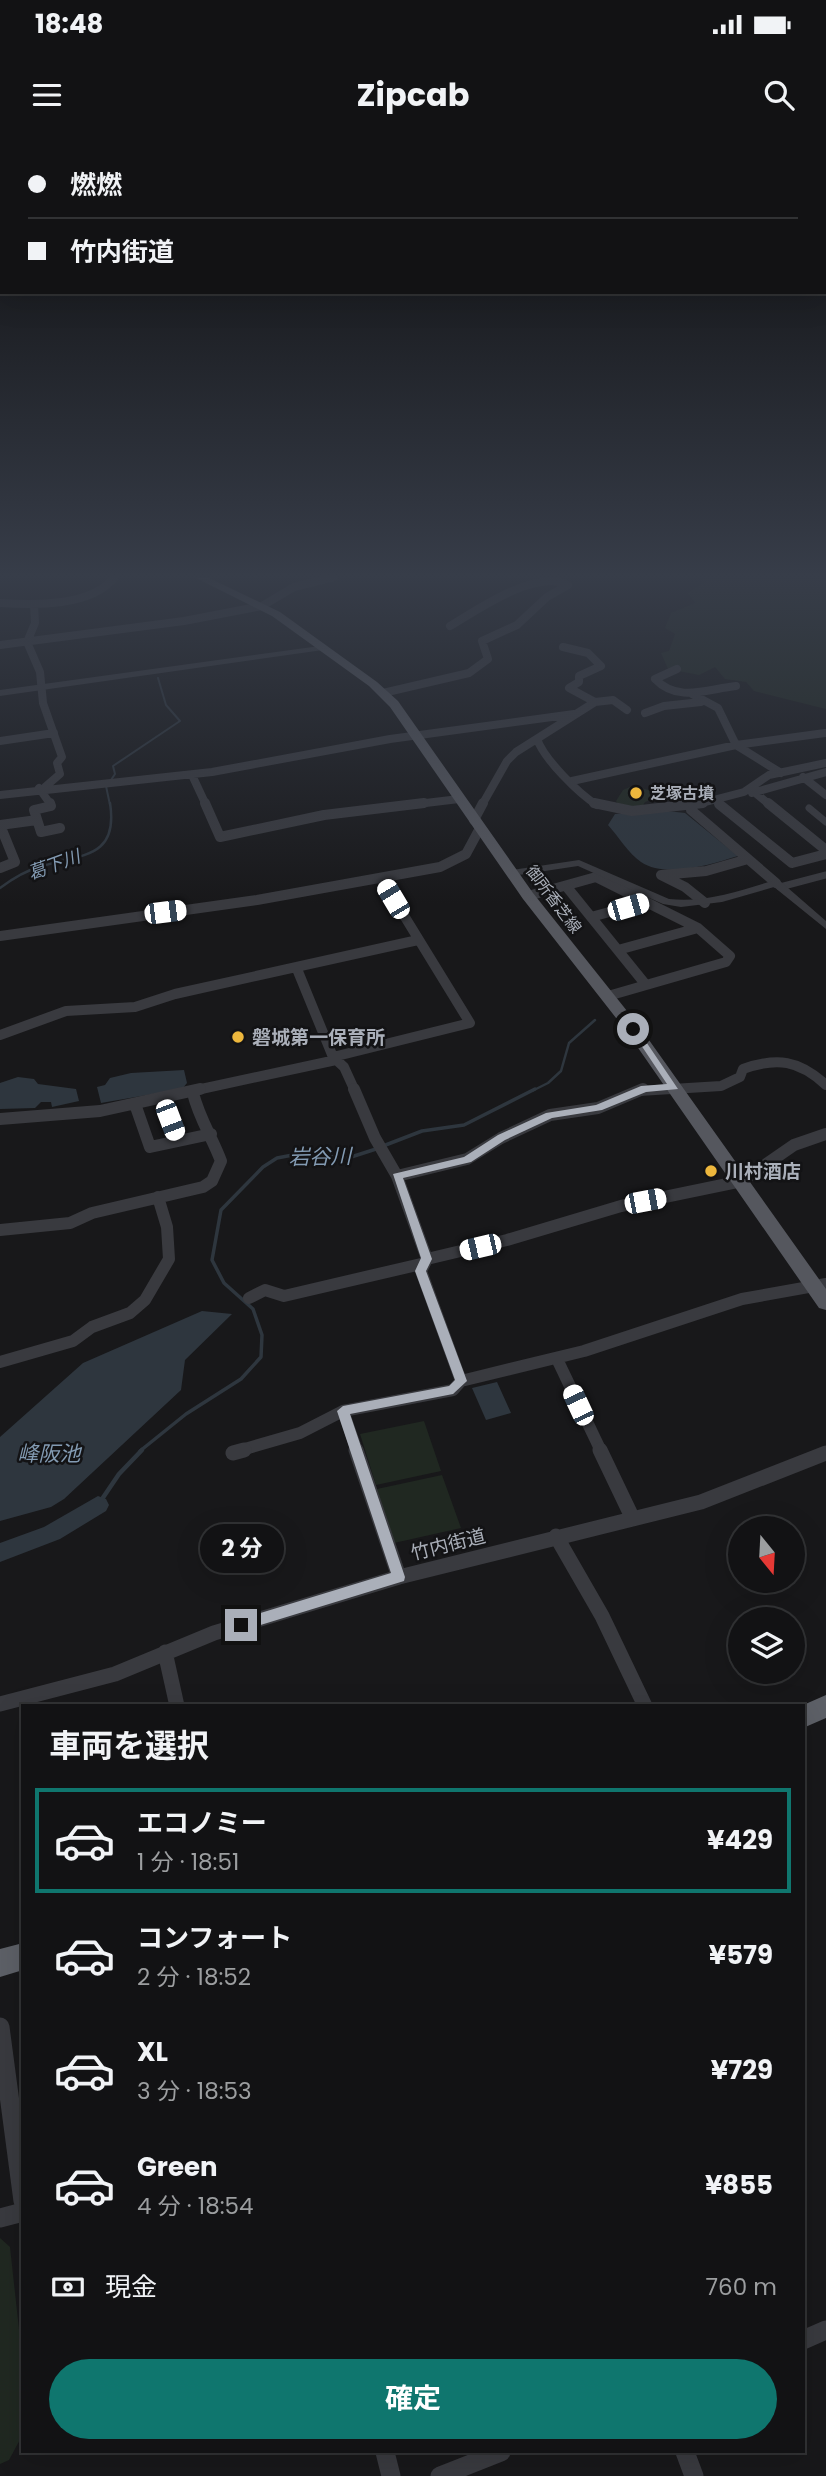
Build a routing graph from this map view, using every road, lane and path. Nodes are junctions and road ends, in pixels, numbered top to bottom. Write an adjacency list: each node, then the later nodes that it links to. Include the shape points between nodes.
1 (48, 686): 7 (street)
2 (373, 686): 9 (main road, 御所香芝線)
3 (412, 686): 9 (street)
4 (572, 686): 11 (street, via 569,688)
5 (661, 686): 10 (street)
6 (736, 686): 10 (street)
7 (41, 687): 8 (street); 16 (street)
8 (0, 693)
9 (383, 693): 18 (main road, 御所香芝線)
10 (692, 694): 12 (street)
11 (595, 702): 13 (street, via 613,700); 15 (street)
12 (705, 702): 14 (street); 21 (street, via 726,715)
13 (627, 710)
14 (645, 713)
15 (574, 715): 18 (street); 19 (street)
16 (54, 733): 20 (street); 28 (street, via 62,757 57,763 60,774)
17 (825, 733): 21 (street, via 811,739)
18 (417, 735): 25 (street); 32 (main road, 御所香芝線)
19 (537, 739): 27 (street); 37 (street, via 507,761)
20 (0, 741)
21 (736, 745): 24 (street); 27 (street)
22 (826, 763): 24 (street)
23 (826, 772): 26 (street)
24 (781, 773): 27 (street, via 766,776 758,786 741,793 684,808 632,810 600,806)
25 (192, 775): 28 (street); 32 (street, via 220,837 324,816)
26 (803, 778): 29 (street); 30 (street)
27 (572, 781)
28 (42, 788): 31 (street); 35 (street, via 51,806 34,810)
29 (754, 792): 33 (street); 40 (street)
30 (826, 795)
31 (0, 798)
32 (460, 799): 37 (main road, 御所香芝線)
33 (719, 804): 40 (street, via 792,863); 41 (street, via 691,810)
34 (809, 808): 36 (street)
35 (37, 820): 38 (street); 39 (street, via 41,832)
36 (826, 822)
37 (477, 824): 43 (main road, 御所香芝線); 45 (street, via 475,847 457,862)
38 (0, 825): 42 (street, via 15,862)
39 (60, 828)
40 (826, 852)
41 (748, 859): 46 (street); 50 (street, via 706,871 660,875)
42 (0, 867)
43 (512, 873): 48 (main road, 御所香芝線); 50 (street, via 579,863 667,902)
44 (826, 874): 46 (street)
45 (381, 878): 54 (street); 55 (street)
46 (778, 885): 50 (street); 52 (street)
47 (566, 886): 48 (street); 49 (street, via 596,877); 51 (street)
48 (528, 896): 59 (main road, 御所香芝線)
49 (646, 902): 51 (street); 53 (street)
50 (705, 903)
51 (592, 917): 56 (street)
52 (826, 926)
53 (698, 928): 56 (street); 58 (street, via 730,956 726,962)
54 (0, 936)
55 (418, 940): 57 (street); 61 (street, via 470,1023)
56 (618, 950): 58 (street)
57 (297, 969): 60 (street, via 174,994 135,1007 66,1012); 61 (street)
58 (646, 985): 59 (street)
59 (608, 996): 63 (main road, 御所香芝線)
60 (0, 1035)
61 (335, 1058): 64 (street); 71 (street, via 344,1067)
62 (826, 1085): 63 (street, via 808,1066 772,1060 743,1069 740,1077 721,1086)
63 (674, 1086): 71 (street, via 644,1089 598,1108 550,1115 467,1159); 72 (main road, 御所香芝線)
64 (192, 1093): 65 (street); 68 (street, via 200,1120)
65 (162, 1099): 66 (street); 70 (street)
66 (135, 1104): 67 (street, via 69,1115); 70 (street, via 150,1147)
67 (0, 1119)
68 (211, 1134): 70 (street); 73 (street, via 221,1161 212,1181)
69 (826, 1134): 72 (street, via 794,1145)
70 (178, 1141)
71 (397, 1176): 75 (street)
72 (742, 1181): 75 (street, via 621,1206); 76 (main road, 御所香芝線)
73 (158, 1197): 74 (street, via 70,1223); 80 (street, via 167,1227 169,1259 145,1300 130,1313 92,1327 73,1341)
74 (0, 1230)
75 (424, 1262): 77 (street, via 284,1296 265,1290); 81 (street, via 421,1271)
76 (820, 1285): 78 (main road, 御所香芝線); 79 (street, via 742,1298)
77 (249, 1298)
78 (826, 1303)
79 (557, 1359): 81 (street); 85 (street)
80 (0, 1362)
81 (461, 1381): 82 (street, via 453,1390)
82 (343, 1411): 83 (street, via 300,1433); 87 (street)
83 (233, 1453)
84 (826, 1453): 85 (street, 竹内街道, via 701,1504)
85 (633, 1519): 86 (street, 竹内街道)
86 (556, 1536): 87 (street, 竹内街道); 91 (street, via 602,1616)
87 (399, 1577): 88 (street, 竹内街道)
88 (165, 1652): 89 (street, 竹内街道, via 115,1674); 90 (street)
89 (0, 1704)
90 (177, 1704)
91 (644, 1704)
92 (826, 1706): 93 (highway)
93 (805, 1716)
94 (21, 1957): 95 (highway)
95 (0, 1963)
96 (0, 2027): 97 (street)
97 (21, 2186)
98 (21, 2213): 99 (street)
99 (0, 2218)
100 (826, 2330): 101 (street)
101 (805, 2339)
102 (385, 2453): 105 (street)
103 (498, 2453): 106 (street)
104 (685, 2453): 107 (street)
105 (391, 2476)
106 (440, 2476)
107 (694, 2476)

